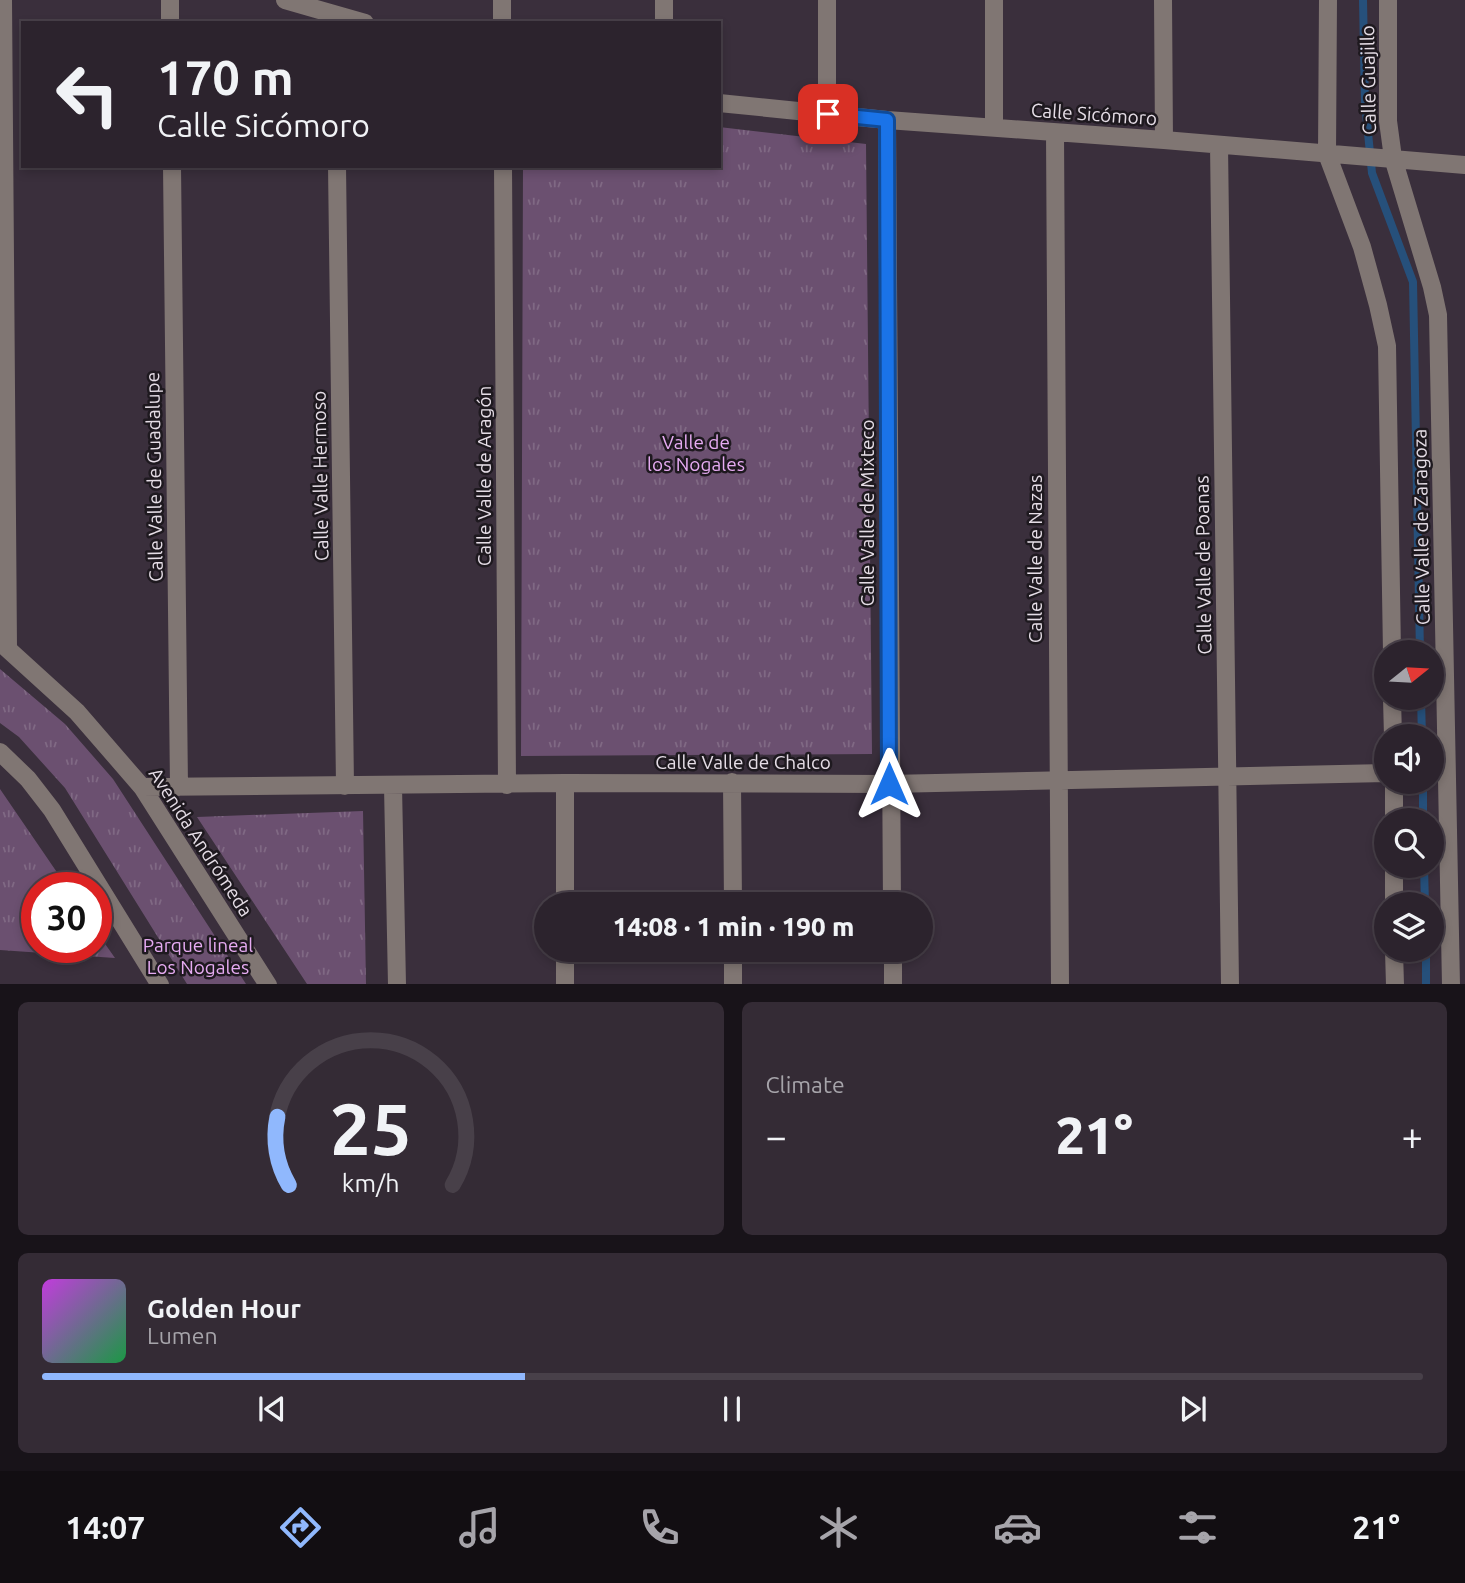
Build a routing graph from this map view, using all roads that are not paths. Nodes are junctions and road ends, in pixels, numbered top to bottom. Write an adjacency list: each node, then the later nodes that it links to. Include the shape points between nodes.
1 (3, 0): 30 (street)
2 (170, 0): 12 (street)
3 (285, 0): 11 (street)
4 (502, 0): 14 (street)
5 (664, 0): 15 (street)
6 (827, 0): 17 (street)
7 (994, 0): 19 (street)
8 (1163, 0): 21 (street)
9 (1328, 0): 23 (street, Calle Guajillo)
10 (1388, 0): 24 (street, Calle Guajillo)
11 (336, 12): 13 (street)
12 (170, 21)
13 (360, 21)
14 (502, 21)
15 (664, 21)
16 (721, 103): 17 (street, Calle Sicómoro)
17 (828, 114): 18 (street, Calle Sicómoro)
18 (887, 120): 19 (street, Calle Sicómoro); 37 (street, Calle Valle de Mixteco)
19 (994, 127): 20 (street, Calle Sicómoro)
20 (1055, 133): 21 (street, Calle Sicómoro); 34 (street, Calle Valle de Nazas)
21 (1164, 140): 22 (street, Calle Sicómoro)
22 (1219, 145): 23 (street, Calle Sicómoro); 33 (street, Calle Valle de Poanas)
23 (1327, 154): 24 (street, Calle Sicómoro); 29 (street, Calle Valle de Zaragoza, via 1362,247 1387,346)
24 (1387, 158): 25 (street, Calle Sicómoro); 59 (street, Calle Valle de Zaragoza, via 1438,315)
25 (1465, 165)
26 (172, 168): 42 (street, Calle Valle de Guadalupe)
27 (337, 168): 39 (street, Calle Valle Hermoso)
28 (503, 168): 38 (street, Calle Valle de Aragón)
29 (1392, 640)
30 (4, 645): 41 (street, Avenida Andrómeda, via 77,712)
31 (0, 752): 50 (street, via 52,810)
32 (1374, 772): 33 (street, Calle Valle de Chalco)
33 (1226, 776): 34 (street, Calle Valle de Chalco); 57 (street, Calle Valle de Poanas)
34 (1057, 780): 37 (street, Calle Valle de Chalco); 56 (street, Calle Valle de Nazas)
35 (732, 782): 36 (street, Calle Valle de Chalco); 37 (street, Calle Valle de Chalco); 44 (street)
36 (565, 783): 38 (street, Calle Valle de Chalco); 43 (street)
37 (889, 784): 45 (street, Calle Valle de Mixteco)
38 (507, 785): 40 (street, Calle Valle de Chalco)
39 (345, 786): 40 (street, Calle Valle de Chalco); 42 (street, Calle Valle de Chalco)
40 (393, 786): 52 (street)
41 (142, 787): 42 (street, Calle Valle de Chalco); 51 (street, Avenida Andrómeda)
42 (178, 787)
43 (565, 892)
44 (733, 892)
45 (892, 892)
46 (565, 962): 53 (street)
47 (733, 962): 54 (street)
48 (893, 962): 55 (street)
49 (1394, 962): 58 (street)
50 (159, 984)
51 (267, 984)
52 (397, 984)
53 (565, 984)
54 (733, 984)
55 (893, 984)
56 (1060, 984)
57 (1230, 984)
58 (1395, 984)
59 (1451, 984)

